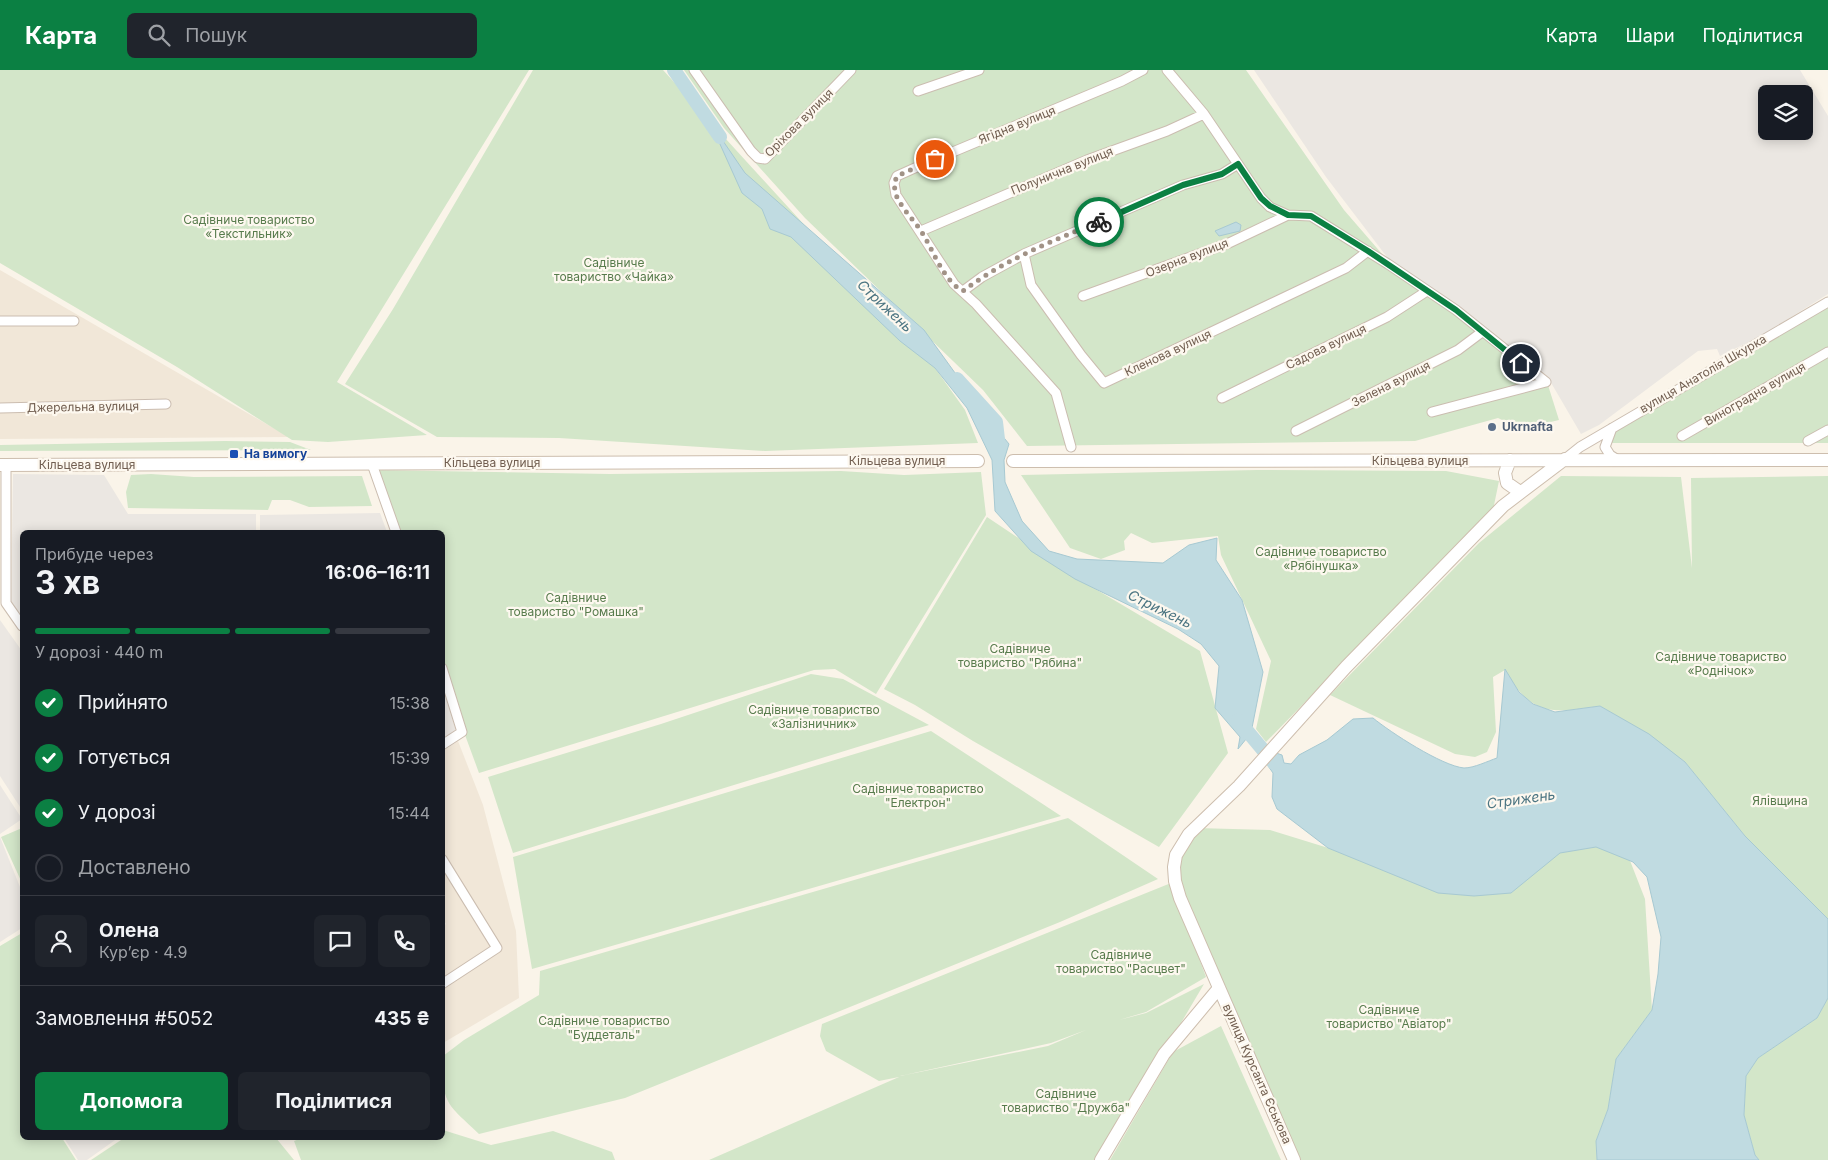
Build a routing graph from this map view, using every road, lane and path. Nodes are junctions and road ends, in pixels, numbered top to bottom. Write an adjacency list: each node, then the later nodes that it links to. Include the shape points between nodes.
1 (694, 70): 2 (street, Оріхова вулиця, via 751,151 758,158 765,159)
2 (851, 70)
3 (979, 70): 6 (street)
4 (1143, 70): 10 (street, Ягідна вулиця, via 897,176 894,183 896,195)
5 (1167, 70): 7 (street)
6 (918, 91)
7 (1204, 114): 8 (street); 10 (street, Полунична вулиця)
8 (1238, 164): 9 (street, via 1261,198); 12 (street, via 1222,174 1183,185)
9 (1288, 215): 11 (street, via 1311,216); 15 (street, Озерна вулиця, via 1229,242)
10 (921, 231): 13 (street, via 954,284)
11 (1368, 251): 12 (street, Кленова вулиця, via 1346,268 1322,280 1104,383 1031,284); 14 (street)
12 (1024, 254): 13 (street)
13 (963, 291): 30 (street, via 1056,393)
14 (1426, 291): 19 (street); 21 (street, Садова вулиця, via 1386,317)
15 (1083, 296)
16 (1828, 302): 25 (street, вулиця Анатолія Шкурка)
17 (0, 321): 18 (street)
18 (74, 321)
19 (1482, 332): 24 (street, via 1546,382); 27 (street, Зелена вулиця, via 1458,350)
20 (1828, 352): 28 (street, Виноградна вулиця)
21 (1222, 398)
22 (166, 404): 23 (street, Джерельна вулиця)
23 (0, 408)
24 (1432, 412)
25 (1612, 428): 32 (street, вулиця Анатолія Шкурка); 36 (street, via 1604,443 1607,451 1618,460)
26 (1828, 430): 29 (street)
27 (1296, 431)
28 (1682, 436)
29 (1808, 441)
30 (1071, 447)
31 (1510, 460): 32 (main road, Кільцева вулиця); 35 (main road, Кільцева вулиця); 39 (main road)
32 (1565, 460): 36 (main road, Кільцева вулиця); 40 (main road, вулиця Курсанта Єськова)
33 (1828, 460): 36 (main road, Кільцева вулиця)
34 (978, 461): 37 (main road, Кільцева вулиця)
35 (1013, 461)
36 (1626, 461)
37 (372, 464): 38 (main road, Кільцева вулиця); 42 (street)
38 (3, 465): 43 (street, Кільцева вулиця)
39 (1507, 483): 40 (main road); 41 (main road)
40 (1520, 492): 41 (main road, вулиця Курсанта Єськова)
41 (1502, 506): 49 (main road, вулиця Курсанта Єськова, via 1189,834 1176,855 1174,881)
42 (395, 530)
43 (3, 605): 44 (street, Кільцева вулиця)
44 (20, 624)
45 (445, 678): 46 (street, via 462,732)
46 (445, 743)
47 (445, 864): 48 (street, via 497,948)
48 (445, 982)
49 (1219, 988): 50 (main road, via 1164,1054); 51 (main road, вулиця Курсанта Єськова)
50 (1101, 1160)
51 (1294, 1160)

